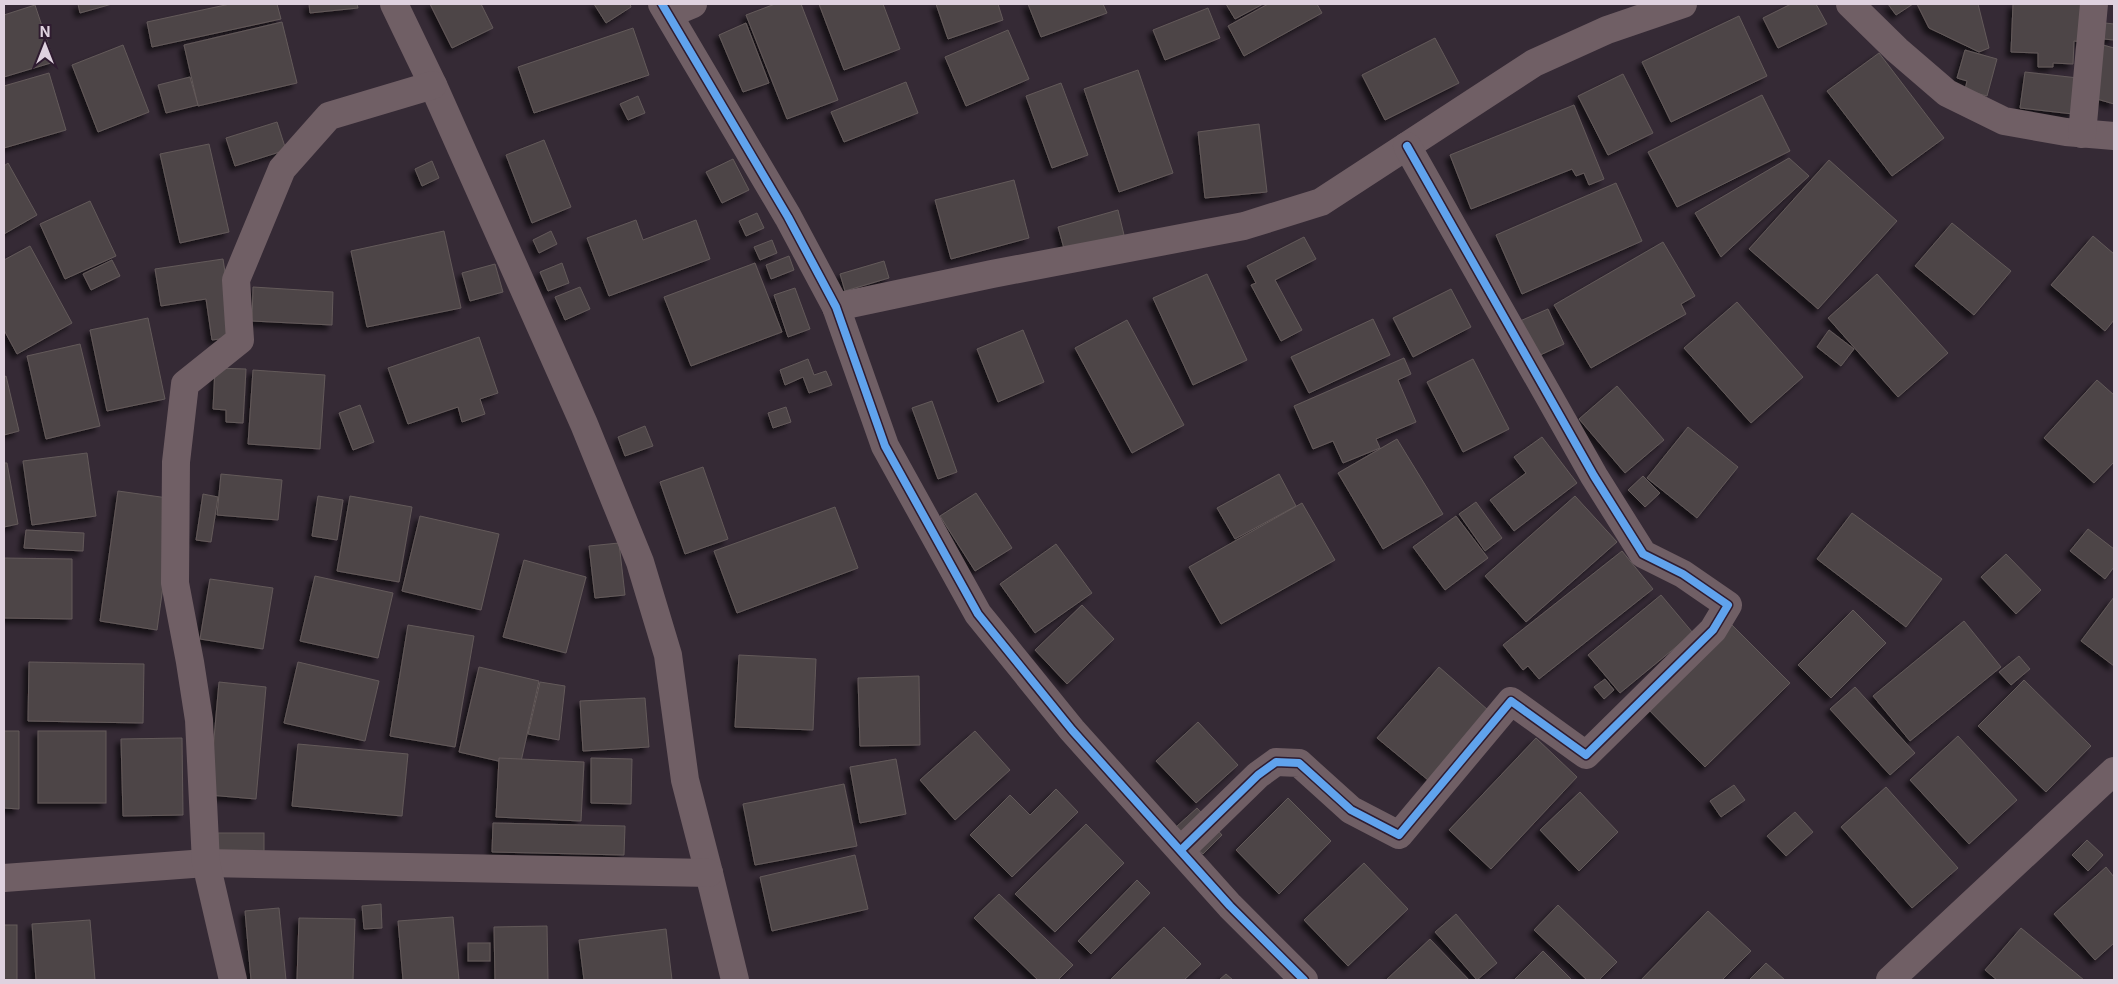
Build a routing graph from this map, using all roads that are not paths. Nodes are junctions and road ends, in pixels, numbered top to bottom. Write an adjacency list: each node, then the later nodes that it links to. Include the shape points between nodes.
1 (394, 4): 6 (street)
2 (1683, 4): 9 (street, via 1607,30 1534,63)
3 (1850, 4): 7 (street, via 1947,93 2004,121)
4 (2094, 4): 7 (street)
5 (675, 7): 10 (street)
6 (433, 85): 13 (street, via 328,116 282,169 236,280 240,340 185,384 176,462 175,583 199,720); 14 (street, via 584,424 640,562 668,654 685,780)
7 (2082, 134): 8 (street)
8 (2114, 136)
9 (1406, 146): 10 (street, via 1320,202 1244,226); 12 (street, via 1594,476 1643,554 1683,574 1728,605 1713,630 1586,755 1511,701 1399,835 1351,810 1299,762 1276,762 1258,775)
10 (836, 307): 12 (street, via 885,446 978,614 1072,730)
11 (2114, 771): 19 (street)
12 (1181, 850): 18 (street, via 1230,906)
13 (206, 863): 14 (street); 15 (street); 16 (street)
14 (710, 873): 17 (street)
15 (7, 882)
16 (233, 980)
17 (735, 980)
18 (1304, 980)
19 (1890, 980)

